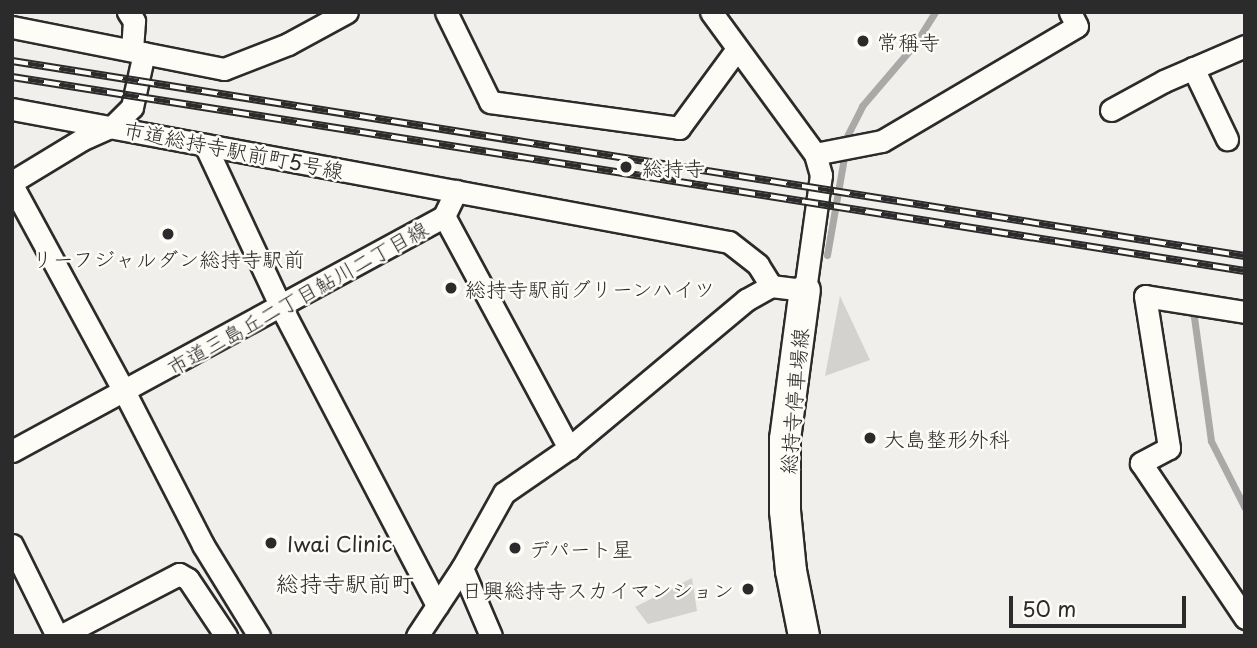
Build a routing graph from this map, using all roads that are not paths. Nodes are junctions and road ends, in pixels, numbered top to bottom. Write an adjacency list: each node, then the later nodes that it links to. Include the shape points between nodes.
1 (128, 12): 9 (street, via 134,21)
2 (347, 12): 9 (street, via 288,44 224,69)
3 (446, 12): 8 (street, via 490,102 679,128)
4 (711, 12): 8 (street)
5 (1070, 12): 16 (street, via 1077,26 882,141)
6 (12, 27): 9 (street)
7 (1245, 46): 10 (street)
8 (737, 49): 16 (street)
9 (138, 52): 13 (street, via 132,107)
10 (1193, 68): 12 (street); 14 (street)
11 (12, 109): 13 (street, 市道総持寺駅前町5号線)
12 (1111, 110)
13 (113, 126): 15 (street, 市道総持寺駅前町5号線); 17 (street, via 80,140)
14 (1227, 139)
15 (205, 145): 18 (street, 市道総持寺駅前町5号線); 22 (street)
16 (815, 154): 21 (street, via 821,174)
17 (12, 184): 24 (street)
18 (456, 191): 19 (street, 市道三島丘二丁目鮎川二丁目線); 20 (street, via 729,242 758,265)
19 (444, 216): 22 (street, 市道三島丘二丁目鮎川二丁目線); 25 (street)
20 (771, 286): 21 (street); 25 (street, via 746,300)
21 (805, 290): 36 (main road, 総持寺停車場線, via 785,439 791,571)
22 (281, 307): 24 (street, 市道三島丘二丁目鮎川二丁目線); 29 (street)
23 (1244, 318): 30 (street, via 1145,296 1169,448 1141,463)
24 (124, 391): 26 (street, 市道三島丘二丁目鮎川二丁目線); 33 (street, via 202,545)
25 (569, 449): 28 (street, via 505,493)
26 (12, 450)
27 (12, 545): 31 (street)
28 (461, 568): 29 (street); 35 (street)
29 (437, 606): 34 (street)
30 (1245, 618)
31 (58, 636): 32 (street, via 179,574 188,579)
32 (226, 636)
33 (259, 636)
34 (417, 636)
35 (491, 636)
36 (804, 636)

